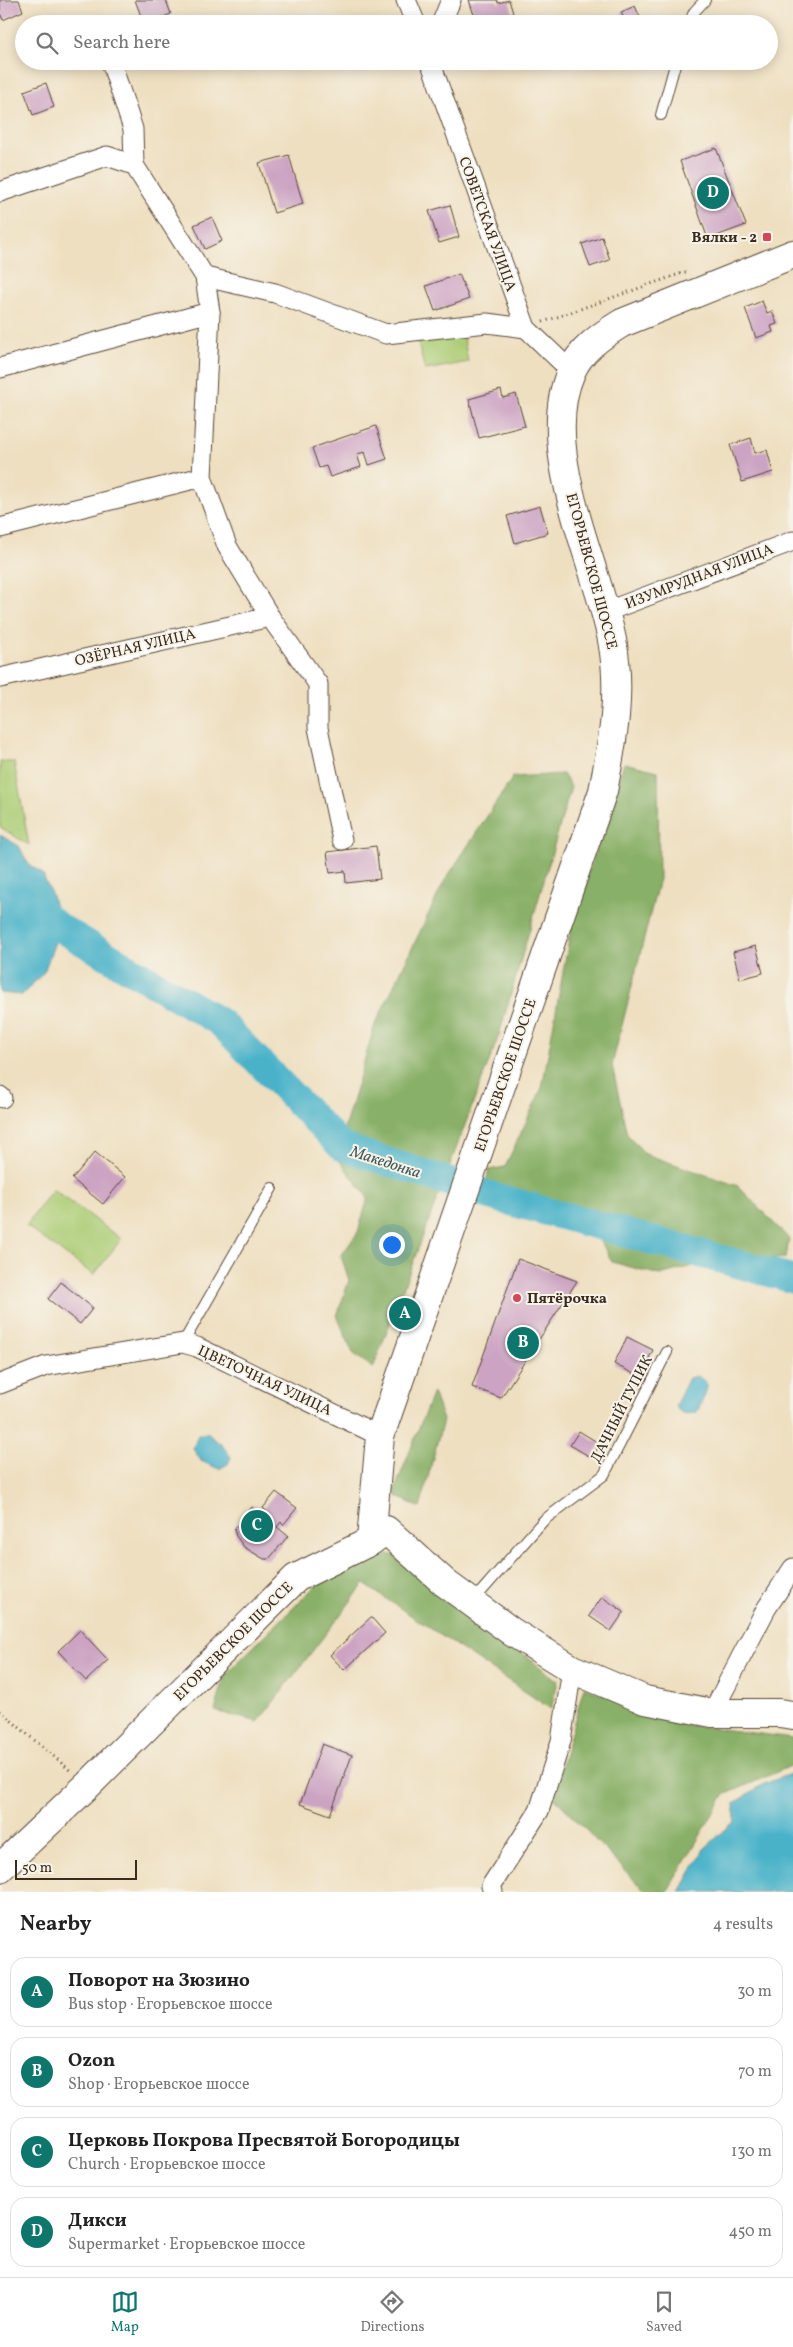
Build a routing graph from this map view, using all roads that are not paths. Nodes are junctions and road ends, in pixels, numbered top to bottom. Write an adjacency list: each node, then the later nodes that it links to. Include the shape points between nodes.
1 (406, 0): 4 (street)
2 (451, 0): 5 (street)
3 (705, 0): 6 (lane)
4 (412, 15)
5 (445, 15)
6 (693, 15)
7 (114, 70): 11 (street, via 133,129)
8 (433, 70): 16 (street, СОВЕТСКАЯ УЛИЦА)
9 (674, 70): 10 (lane)
10 (661, 115)
11 (134, 165): 12 (street, via 107,156); 14 (street)
12 (0, 192)
13 (793, 254): 18 (main road, ЕГОРЬЕВСКОЕ ШОССЕ, via 622,323 592,344)
14 (205, 277): 15 (street); 16 (street, via 275,293 386,334 487,323)
15 (210, 312): 17 (street); 19 (street)
16 (526, 328): 18 (street, СОВЕТСКАЯ УЛИЦА)
17 (0, 368)
18 (571, 371): 22 (main road, ЕГОРЬЕВСКОЕ ШОССЕ, via 562,407 563,455 573,504)
19 (202, 477): 20 (street); 23 (street, via 227,546)
20 (0, 528)
21 (793, 541): 22 (street, ИЗУМРУДНАЯ УЛИЦА)
22 (605, 612): 30 (main road, ЕГОРЬЕВСКОЕ ШОССЕ, via 615,658 617,703 603,790)
23 (270, 617): 24 (street, ОЗЁРНАЯ УЛИЦА); 25 (street, via 318,684 318,728)
24 (0, 678)
25 (342, 840)
26 (272, 1188): 27 (lane)
27 (183, 1343): 29 (street, ЦВЕТОЧНАЯ УЛИЦА, via 46,1366); 30 (street, ЦВЕТОЧНАЯ УЛИЦА)
28 (667, 1352): 33 (lane, ДАЧНЫЙ ТУПИК, via 604,1475 544,1520)
29 (0, 1384)
30 (380, 1436): 31 (main road, ЕГОРЬЕВСКОЕ ШОССЕ)
31 (370, 1541): 33 (main road, via 386,1530); 37 (main road, ЕГОРЬЕВСКОЕ ШОССЕ, via 296,1578)
32 (793, 1568): 35 (street, via 766,1610)
33 (472, 1603): 34 (main road, via 512,1632)
34 (572, 1668): 35 (main road, via 645,1700); 38 (street, via 561,1741 539,1812 491,1886)
35 (712, 1713): 36 (main road)
36 (793, 1715)
37 (0, 1868)
38 (493, 1892)

